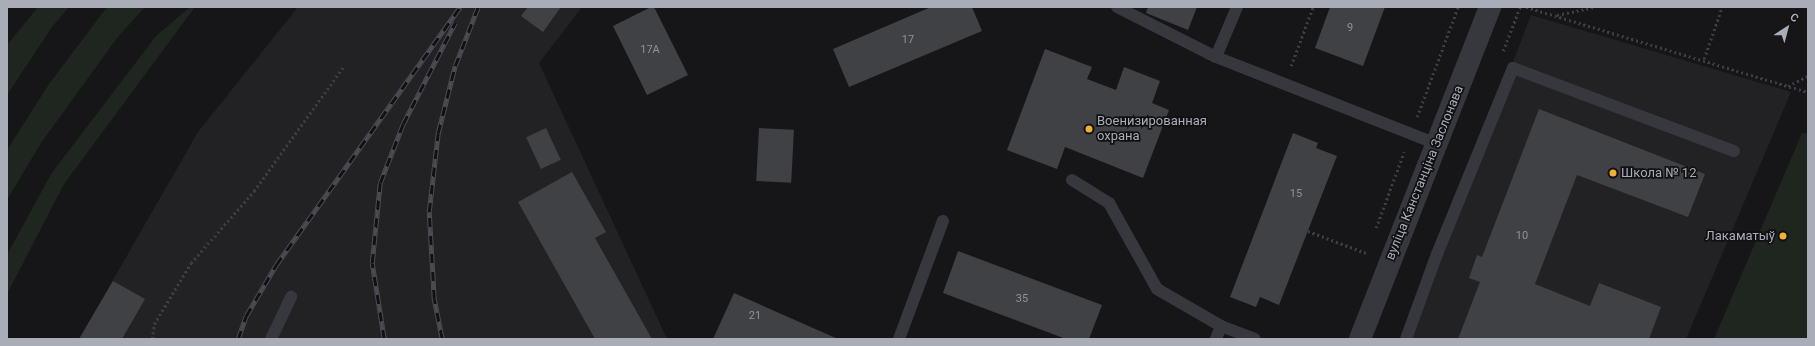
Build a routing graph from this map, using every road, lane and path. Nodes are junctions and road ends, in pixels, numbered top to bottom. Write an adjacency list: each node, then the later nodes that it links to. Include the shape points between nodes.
1 (1117, 7): 9 (lane)
2 (1237, 7): 9 (lane)
3 (1313, 7): 13 (path)
4 (1490, 7): 16 (street, вуліца Канстанціна Заслонава)
5 (1526, 7): 8 (path)
6 (1595, 7): 8 (path)
7 (1722, 7): 10 (path)
8 (1556, 16): 10 (path)
9 (1216, 57): 13 (lane)
10 (1704, 59): 14 (path)
11 (343, 67): 25 (path, via 254,190 191,263 154,324)
12 (1808, 76): 14 (path)
13 (1284, 85): 16 (lane)
14 (1788, 86): 15 (path)
15 (1808, 92)
16 (1437, 144): 24 (street, вуліца Канстанціна Заслонава)
17 (1734, 151): 30 (lane, via 1513,68)
18 (1072, 180): 23 (lane, via 1109,203 1157,289)
19 (943, 221): 27 (lane)
20 (1308, 231): 21 (path)
21 (1366, 253)
22 (291, 297): 26 (lane)
23 (1221, 326): 28 (lane); 29 (lane)
24 (1365, 338)
25 (152, 339)
26 (271, 339)
27 (899, 339)
28 (1216, 339)
29 (1256, 339)
30 (1406, 339)

